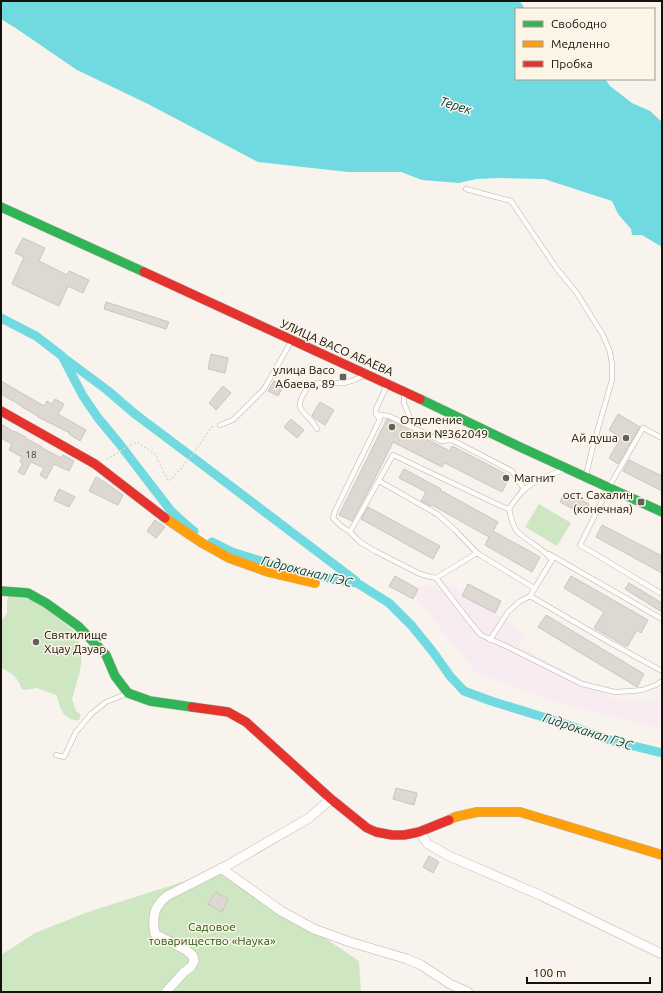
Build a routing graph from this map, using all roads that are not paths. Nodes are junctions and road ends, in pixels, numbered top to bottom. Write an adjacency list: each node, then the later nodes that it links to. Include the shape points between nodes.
1 (466, 189): 14 (lane, via 511,201 557,269 576,292 603,335 610,352 612,380)
2 (1, 208): 3 (street, УЛИЦА ВАСО АБАЕВА)
3 (291, 341): 4 (street, УЛИЦА ВАСО АБАЕВА); 9 (lane, via 264,389 233,420)
4 (366, 374): 5 (street, УЛИЦА ВАСО АБАЕВА); 11 (lane, via 351,382 321,383 311,385 306,390 299,405)
5 (388, 384): 6 (street, УЛИЦА ВАСО АБАЕВА); 8 (lane, via 376,408)
6 (404, 392): 10 (lane, via 404,403); 13 (street, УЛИЦА ВАСО АБАЕВА)
7 (1, 411): 24 (street, via 95,464 174,525 229,558 268,572)
8 (376, 414): 10 (lane, via 389,416); 20 (lane, via 380,419 333,518)
9 (220, 425)
10 (414, 428): 17 (lane, via 441,441 452,440 512,470 524,489)
11 (317, 429)
12 (662, 438): 16 (lane, via 643,428)
13 (568, 468): 14 (street, УЛИЦА ВАСО АБАЕВА); 17 (lane, via 545,476)
14 (586, 477): 16 (street, УЛИЦА ВАСО АБАЕВА)
15 (379, 480): 18 (lane, via 393,454); 20 (lane); 21 (lane, via 437,514)
16 (608, 487): 19 (street, УЛИЦА ВАСО АБАЕВА); 27 (lane, via 580,545)
17 (522, 491): 18 (lane)
18 (509, 509): 22 (lane, via 517,530)
19 (662, 512)
20 (350, 532): 23 (lane, via 375,551 420,574)
21 (477, 552): 23 (lane); 25 (lane)
22 (548, 554): 25 (lane, via 552,560); 29 (lane)
23 (436, 578): 30 (lane, via 474,628)
24 (315, 583)
25 (534, 588): 28 (lane)
26 (1, 592): 33 (street, via 28,593 78,626 106,655 115,676)
27 (662, 594)
28 (530, 596): 30 (lane, via 508,612); 31 (lane)
29 (662, 619)
30 (490, 640): 32 (lane, via 582,684 597,688 615,692 642,690)
31 (662, 671)
32 (662, 681)
33 (128, 693): 34 (lane, via 106,702 91,714 76,732 64,758); 35 (street, via 150,701 228,712 246,722)
34 (56, 755)
35 (331, 799): 36 (street, via 367,828 376,832 392,835); 38 (street, via 309,818)
36 (419, 832): 37 (street, via 455,817 477,812 520,812); 39 (street, via 428,844 449,856 542,896)
37 (662, 855)
38 (221, 868): 40 (street, via 167,896 159,903 155,912 155,934 186,950 193,956 194,962); 41 (street, via 281,911 314,929 422,965 450,984)
39 (662, 954)
40 (166, 992)
41 (468, 992)

